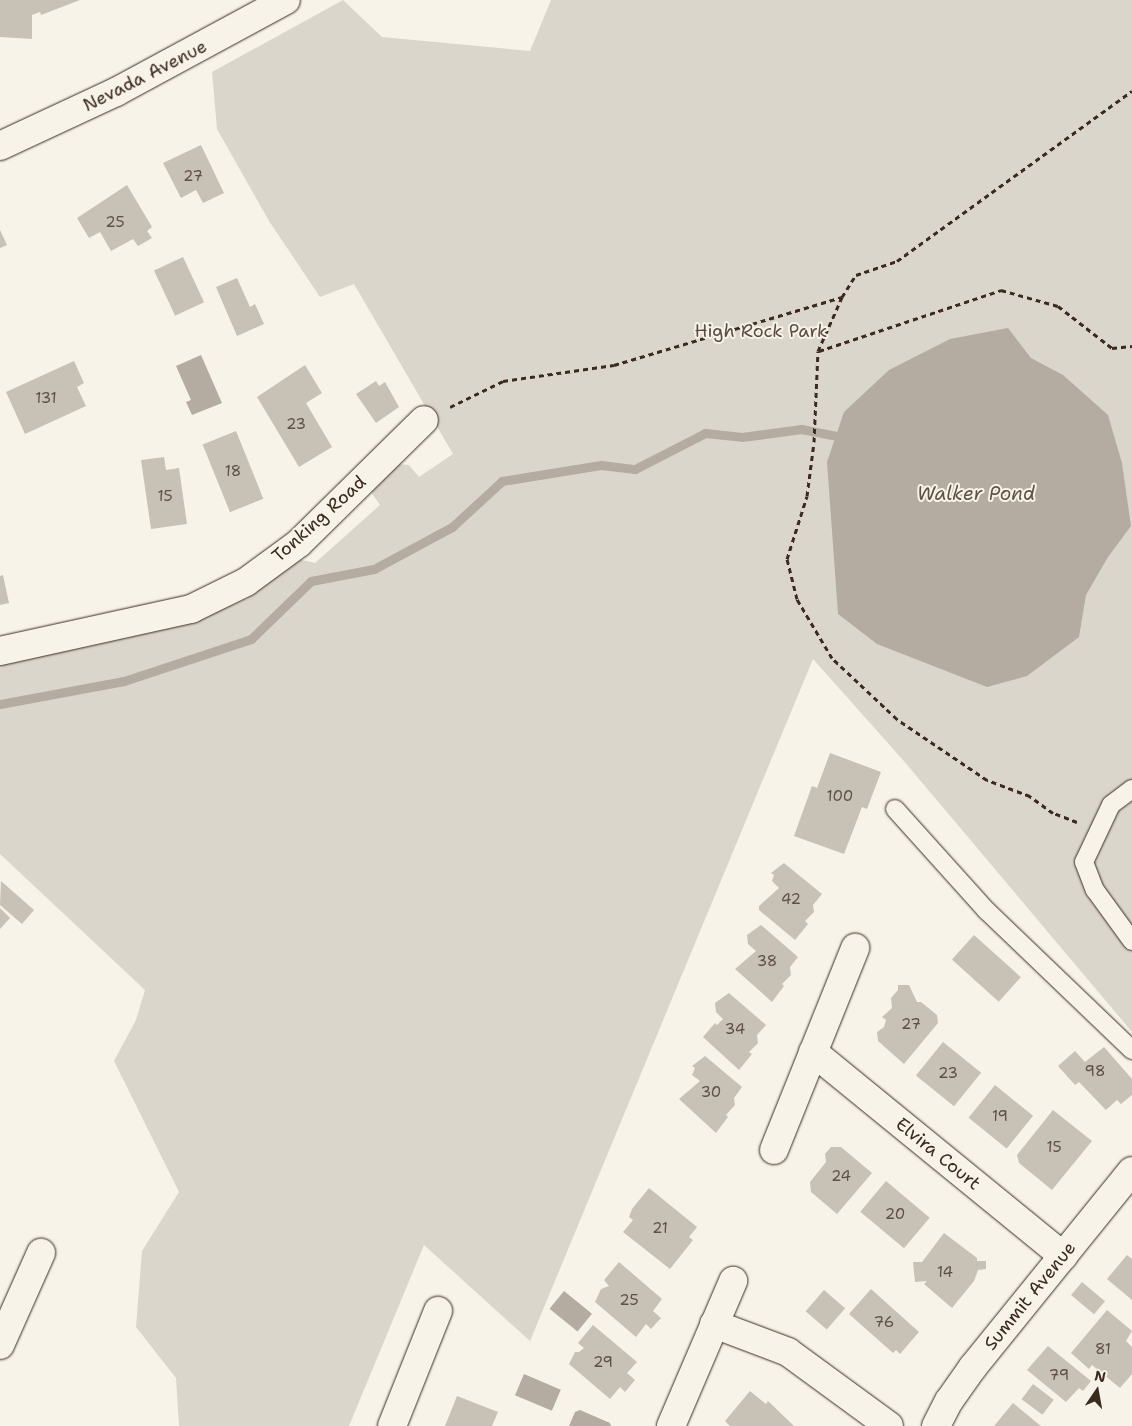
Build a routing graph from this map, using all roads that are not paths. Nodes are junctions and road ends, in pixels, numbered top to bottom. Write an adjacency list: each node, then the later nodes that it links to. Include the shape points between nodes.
1 (286, 0): 2 (street, Nevada Avenue, via 116,92)
2 (0, 146)
3 (424, 420): 4 (street, Tonking Road, via 299,543 246,582 191,609)
4 (0, 651)
5 (1132, 789): 7 (lane, via 1111,805 1084,862 1095,890)
6 (895, 809): 9 (lane, via 987,911)
7 (1132, 940)
8 (855, 948): 10 (street)
9 (1132, 1050)
10 (813, 1052): 11 (street); 14 (street, Elvira Court)
11 (774, 1150)
12 (1132, 1171): 14 (street, Summit Avenue)
13 (40, 1253): 18 (street)
14 (1063, 1256): 22 (street, Summit Avenue, via 973,1366)
15 (732, 1280): 17 (street)
16 (438, 1311): 19 (street)
17 (714, 1324): 20 (street); 21 (street, via 788,1352)
18 (0, 1344)
19 (392, 1426)
20 (671, 1426)
21 (889, 1426)
22 (936, 1426)

